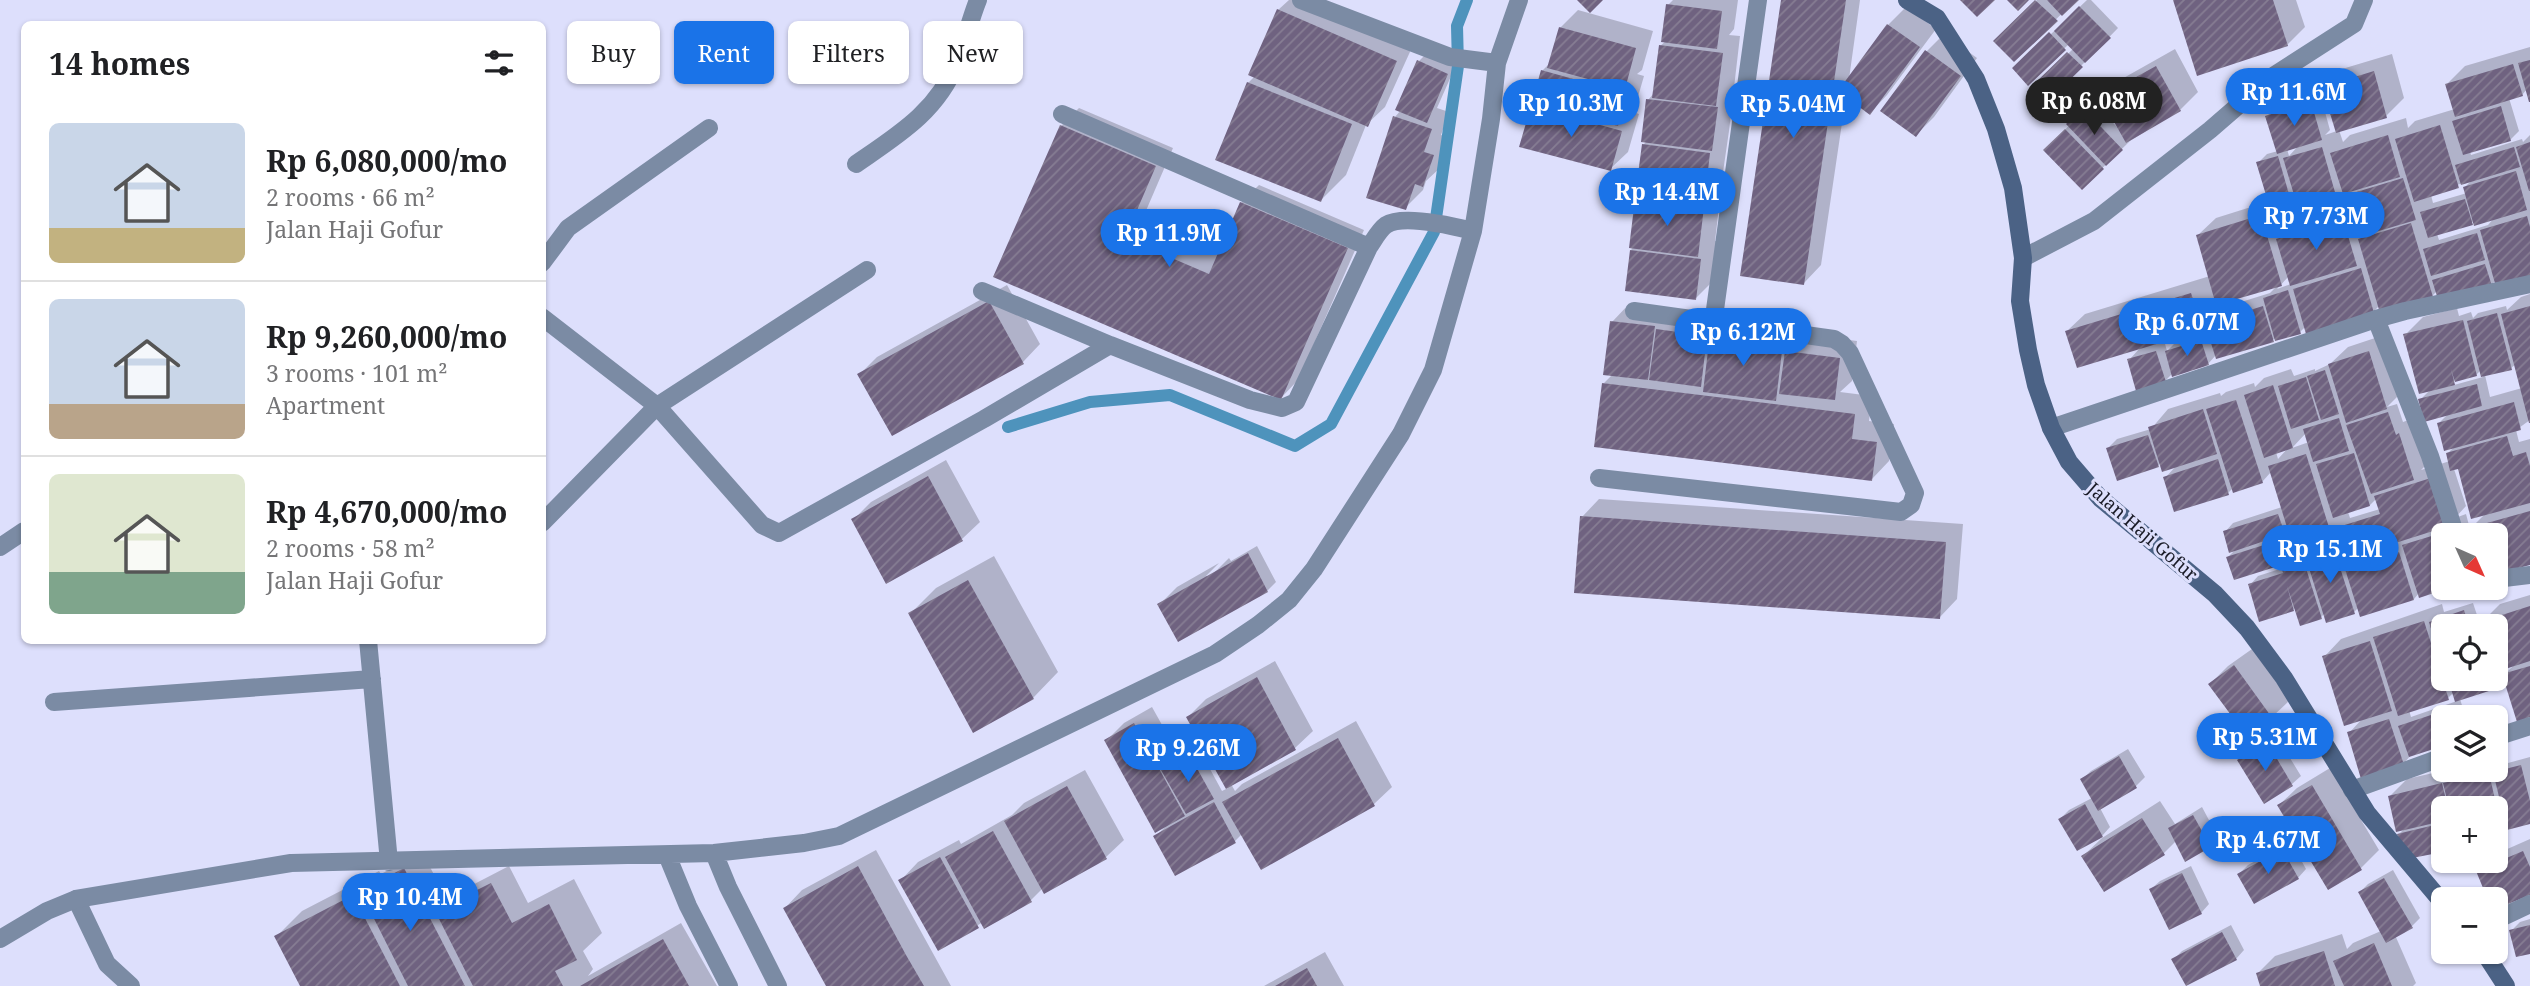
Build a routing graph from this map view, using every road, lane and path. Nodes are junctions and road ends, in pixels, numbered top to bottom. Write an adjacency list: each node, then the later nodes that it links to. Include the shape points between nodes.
1 (978, 0): 10 (street, via 942,92 926,112)
2 (1301, 0): 7 (street, via 1450,57)
3 (1518, 0): 7 (street)
4 (1758, 0): 21 (street)
5 (1907, 0): 14 (street, Jalan Haji Gofur, via 1937,19 1976,79 2013,188)
6 (2364, 0): 14 (street, via 2354,24 2270,78 2094,221)
7 (1497, 63): 11 (street)
8 (1062, 114): 12 (street)
9 (709, 128): 13 (street, via 569,228)
10 (856, 164)
11 (1473, 231): 12 (street, via 1402,220 1386,225); 39 (street, via 1433,370 1401,434 1289,600 1215,654 874,821 839,836)
12 (1368, 247): 22 (street, via 1296,402 1282,408)
13 (546, 258)
14 (2023, 258): 24 (street, Jalan Haji Gofur, via 2022,324)
15 (867, 270): 23 (street)
16 (2530, 284): 19 (street)
17 (982, 290): 22 (street)
18 (1634, 311): 21 (street)
19 (2376, 319): 24 (street); 27 (street)
20 (546, 320): 23 (street)
21 (1713, 324): 25 (street, via 1834,339 1842,344 1915,493 1911,505 1901,512)
22 (1110, 345): 23 (street, via 779,533 762,525)
23 (657, 406): 26 (street)
24 (2051, 428): 38 (street, Jalan Haji Gofur, via 2069,462 2100,498 2215,594 2253,635)
25 (1599, 478)
26 (546, 519)
27 (2452, 523)
28 (21, 533): 29 (street)
29 (0, 547)
30 (2530, 575): 31 (street)
31 (2508, 578)
32 (368, 644): 33 (street)
33 (372, 679): 34 (street); 41 (street)
34 (54, 702)
35 (2530, 726): 36 (street)
36 (2508, 733)
37 (2431, 761): 38 (street)
38 (2352, 790): 42 (street, Jalan Haji Gofur)
39 (714, 853): 40 (street); 50 (street)
40 (667, 855): 41 (street); 49 (street)
41 (389, 862): 43 (street, via 291,863)
42 (2431, 890)
43 (76, 899): 46 (street); 48 (street, via 107,964)
44 (2530, 904): 45 (street)
45 (2508, 914)
46 (1, 936)
47 (2492, 964): 51 (street)
48 (131, 986)
49 (729, 986)
50 (778, 986)
51 (2506, 986)

